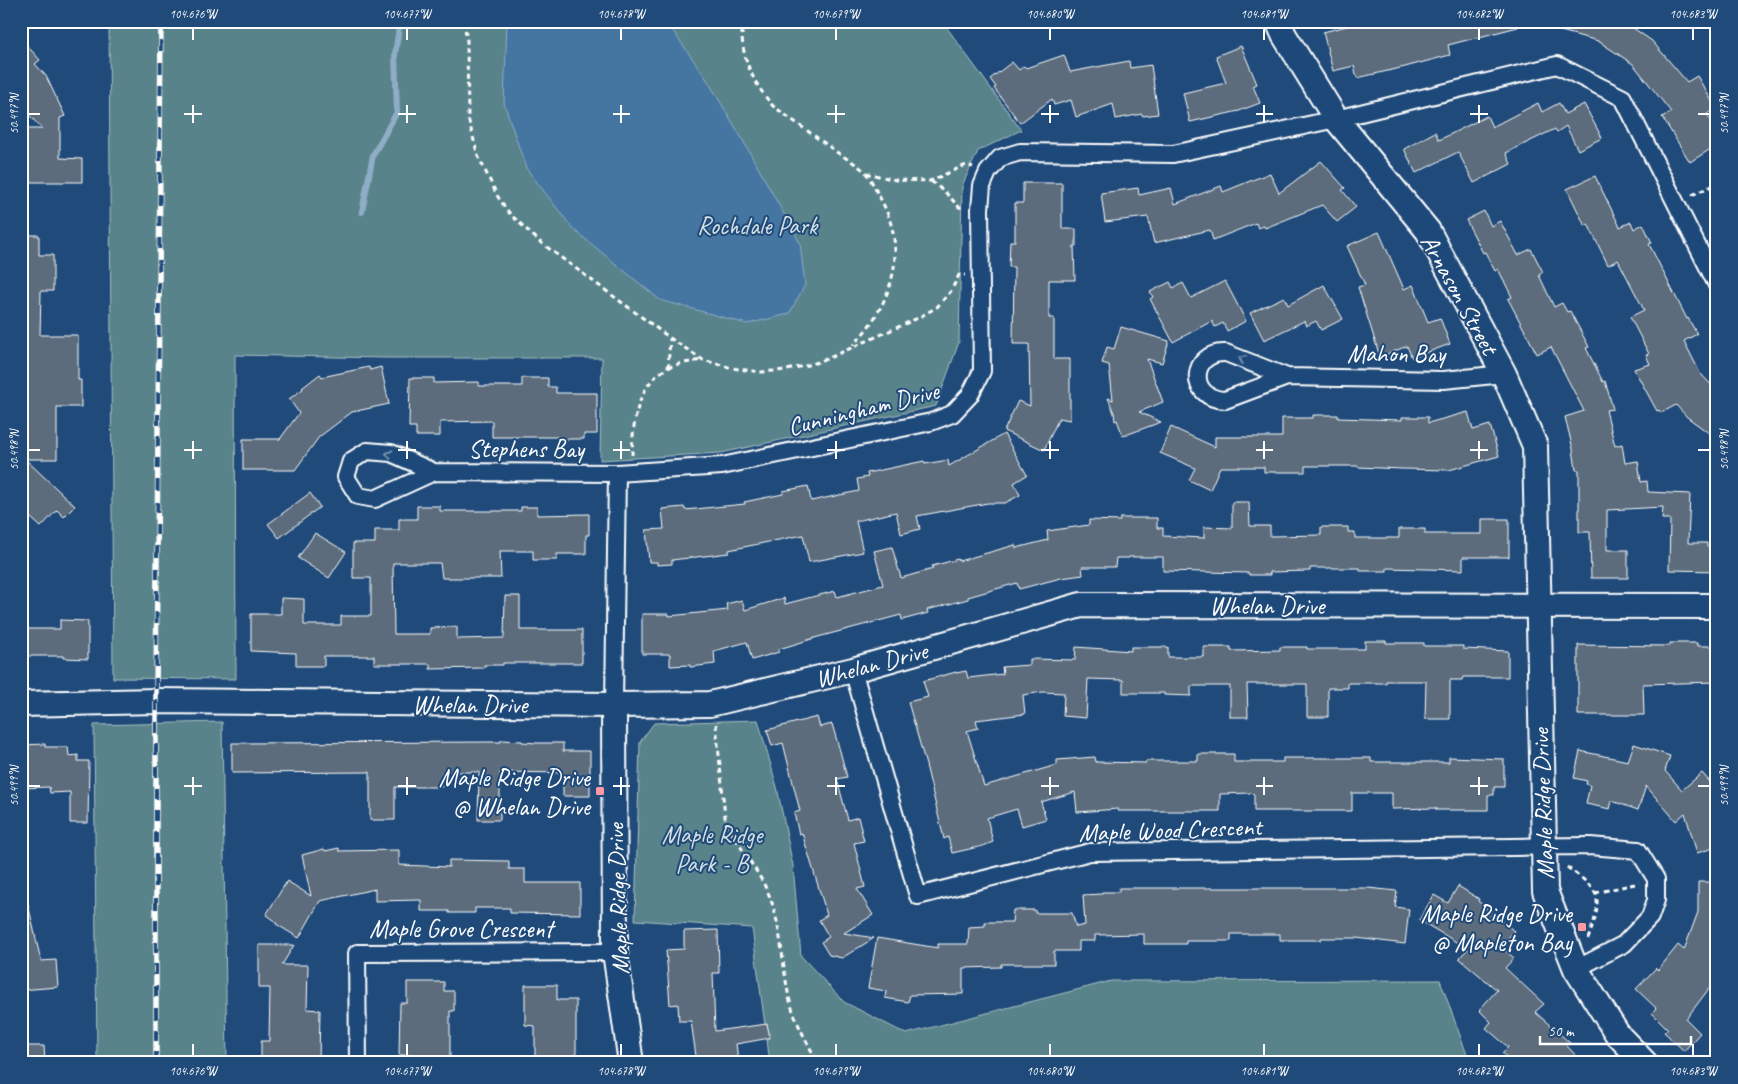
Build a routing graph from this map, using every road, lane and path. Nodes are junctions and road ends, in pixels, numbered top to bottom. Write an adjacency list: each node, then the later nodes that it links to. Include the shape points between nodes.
1 (464, 21): 13 (path, via 468,118 478,156 498,197 510,214 540,242)
2 (743, 21): 6 (path, via 747,63 763,95 773,106)
3 (1278, 21): 4 (street, Arnason Street)
4 (1336, 118): 5 (street, via 1173,154 1020,152 1000,158); 9 (street, via 1557,65 1624,98); 17 (street, Arnason Street, via 1428,231)
5 (988, 172): 7 (path, via 966,165); 10 (street, Cunningham Drive, via 982,186)
6 (866, 173): 7 (path, via 896,180); 14 (path, via 892,224 894,270 885,300 874,320)
7 (930, 181): 10 (path, via 959,207)
8 (1717, 184): 9 (path)
9 (1676, 202): 12 (street)
10 (980, 209): 11 (street, Cunningham Drive)
11 (980, 275): 14 (path, via 959,275 937,307); 20 (street, Cunningham Drive, via 982,371 970,395 952,414 931,422 722,466)
12 (1717, 285)
13 (670, 338): 15 (path); 16 (path)
14 (850, 347): 15 (path, via 829,358 787,370 761,372)
15 (703, 360): 16 (path)
16 (668, 368): 20 (path, via 651,382 642,395 634,426 632,454)
17 (1504, 374): 18 (street, Mahon Bay, via 1444,380); 21 (street, Arnason Street, via 1535,446)
18 (1287, 377): 18 (street, Mahon Bay, one-way to 18, via 1218,352 1204,360 1198,376 1203,391 1217,400)
19 (434, 472): 19 (street, Stephens Bay, one-way to 19, via 391,453 367,450 350,461 346,477 358,496 375,499); 20 (street, Stephens Bay)
20 (625, 472): 26 (street)
21 (1538, 605): 22 (street, Whelan Drive); 23 (street, Whelan Drive, via 1081,605); 27 (street, Maple Ridge Drive)
22 (1717, 606)
23 (853, 670): 25 (street, Whelan Drive); 27 (street, Maple Wood Crescent, via 918,896 1090,852)
24 (21, 704): 26 (street, Whelan Drive, via 166,701)
25 (710, 704): 26 (street, Whelan Drive); 34 (path, via 716,724 724,817 770,897 789,997)
26 (614, 705): 30 (street, Maple Ridge Drive)
27 (1543, 847): 28 (street, via 1638,850); 29 (path, via 1592,887); 31 (street, Maple Ridge Drive, via 1545,891)
28 (1656, 879): 29 (path); 31 (street, via 1656,900 1650,917 1624,944)
29 (1595, 893): 31 (path, via 1594,923)
30 (615, 952): 32 (street, Maple Grove Crescent, via 357,953); 33 (street, Maple Ridge Drive)
31 (1576, 969): 35 (street, Maple Ridge Drive, via 1618,1034)
32 (358, 1063)
33 (631, 1063)
34 (818, 1063)
35 (1645, 1063)

